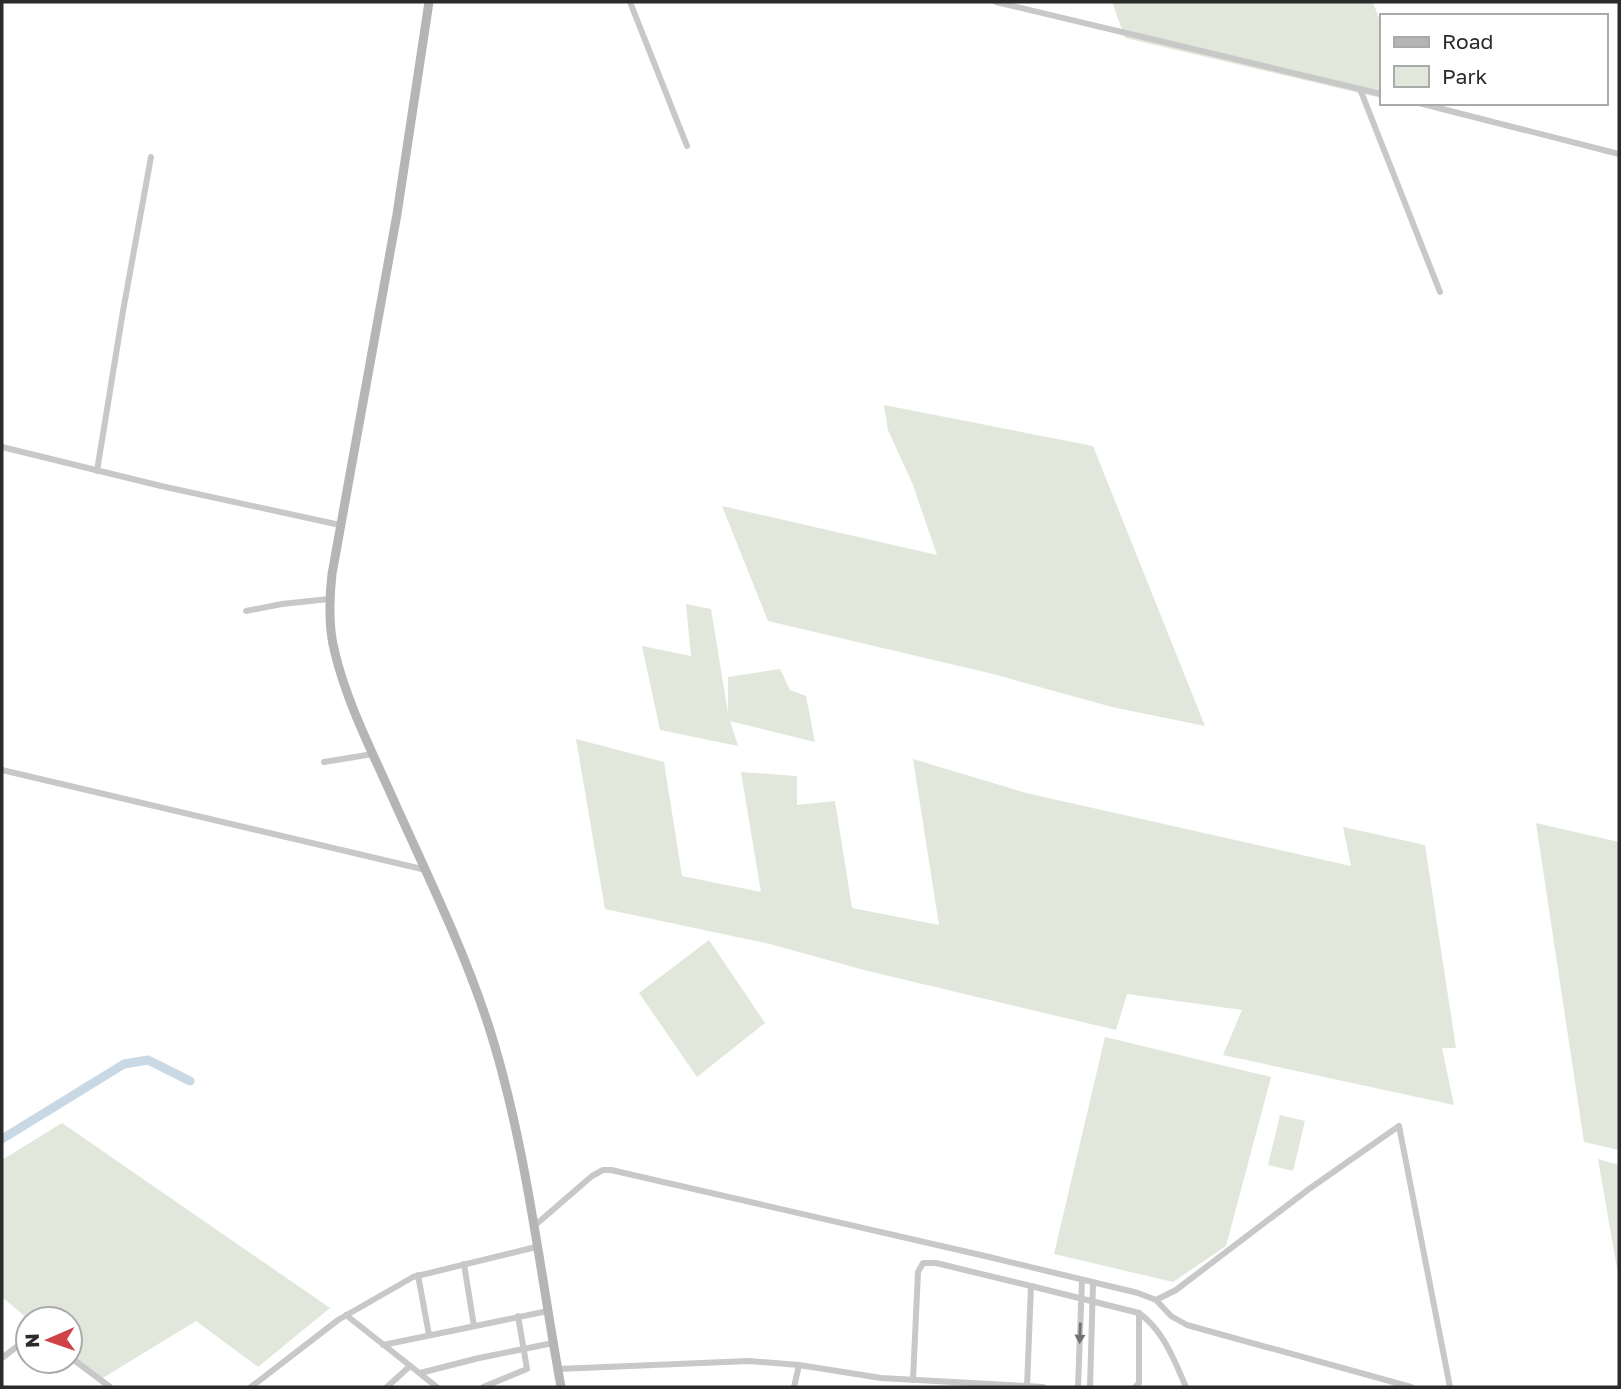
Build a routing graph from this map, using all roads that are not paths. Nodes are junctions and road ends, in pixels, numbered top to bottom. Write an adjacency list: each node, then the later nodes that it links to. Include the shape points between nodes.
1 (429, 2): 13 (main road, via 397,214)
2 (630, 2): 7 (street)
3 (996, 2): 4 (street)
4 (1360, 89): 5 (street); 10 (street)
5 (1380, 94)
6 (1427, 105): 8 (street)
7 (687, 146)
8 (1619, 155)
9 (151, 157): 12 (street)
10 (1440, 292)
11 (2, 447): 12 (street)
12 (97, 471): 13 (street)
13 (340, 525): 14 (main road)
14 (329, 599): 15 (street); 16 (main road, via 334,651)
15 (246, 611)
16 (373, 754): 17 (street); 19 (main road)
17 (324, 762)
18 (2, 770): 19 (street)
19 (426, 870): 20 (main road, via 488,1024)
20 (533, 1227): 21 (main road); 24 (street, via 592,1176 611,1170)
21 (536, 1247): 22 (street); 30 (main road)
22 (464, 1264): 23 (street); 34 (street)
23 (418, 1275): 32 (street); 35 (street)
24 (1082, 1280): 25 (street); 27 (street)
25 (1093, 1283): 28 (street); 29 (street)
26 (1031, 1286): 27 (street); 45 (street, via 923,1263 918,1272); 55 (street)
27 (1081, 1297): 28 (street); 57 (street, one-way to 57)
28 (1092, 1300): 31 (street); 58 (street)
29 (1156, 1300): 61 (street, via 1187,1325); 62 (street, via 1176,1290 1399,1126)
30 (548, 1311): 33 (street); 36 (main road)
31 (1139, 1313): 59 (street, via 1139,1383); 60 (street, via 1162,1337)
32 (346, 1315): 37 (street); 48 (street)
33 (518, 1316): 34 (street); 38 (street)
34 (474, 1326): 35 (street)
35 (429, 1335): 37 (street)
36 (553, 1343): 38 (street); 42 (main road)
37 (383, 1345): 40 (street)
38 (524, 1348): 43 (street); 51 (street, via 527,1369)
39 (799, 1365): 42 (street, via 738,1361); 44 (street); 53 (street)
40 (410, 1366): 43 (street); 49 (street)
41 (84, 1368): 47 (street)
42 (558, 1369): 52 (main road)
43 (420, 1374): 50 (street)
44 (881, 1378): 45 (street); 54 (street)
45 (913, 1380): 46 (street)
46 (990, 1385): 55 (street)
47 (110, 1387)
48 (251, 1387)
49 (387, 1387)
50 (437, 1387)
51 (483, 1387)
52 (561, 1387)
53 (794, 1387)
54 (881, 1387)
55 (1027, 1387): 56 (street)
56 (1043, 1387)
57 (1078, 1387)
58 (1090, 1387)
59 (1135, 1387)
60 (1186, 1387)
61 (1412, 1387)
62 (1450, 1387)

